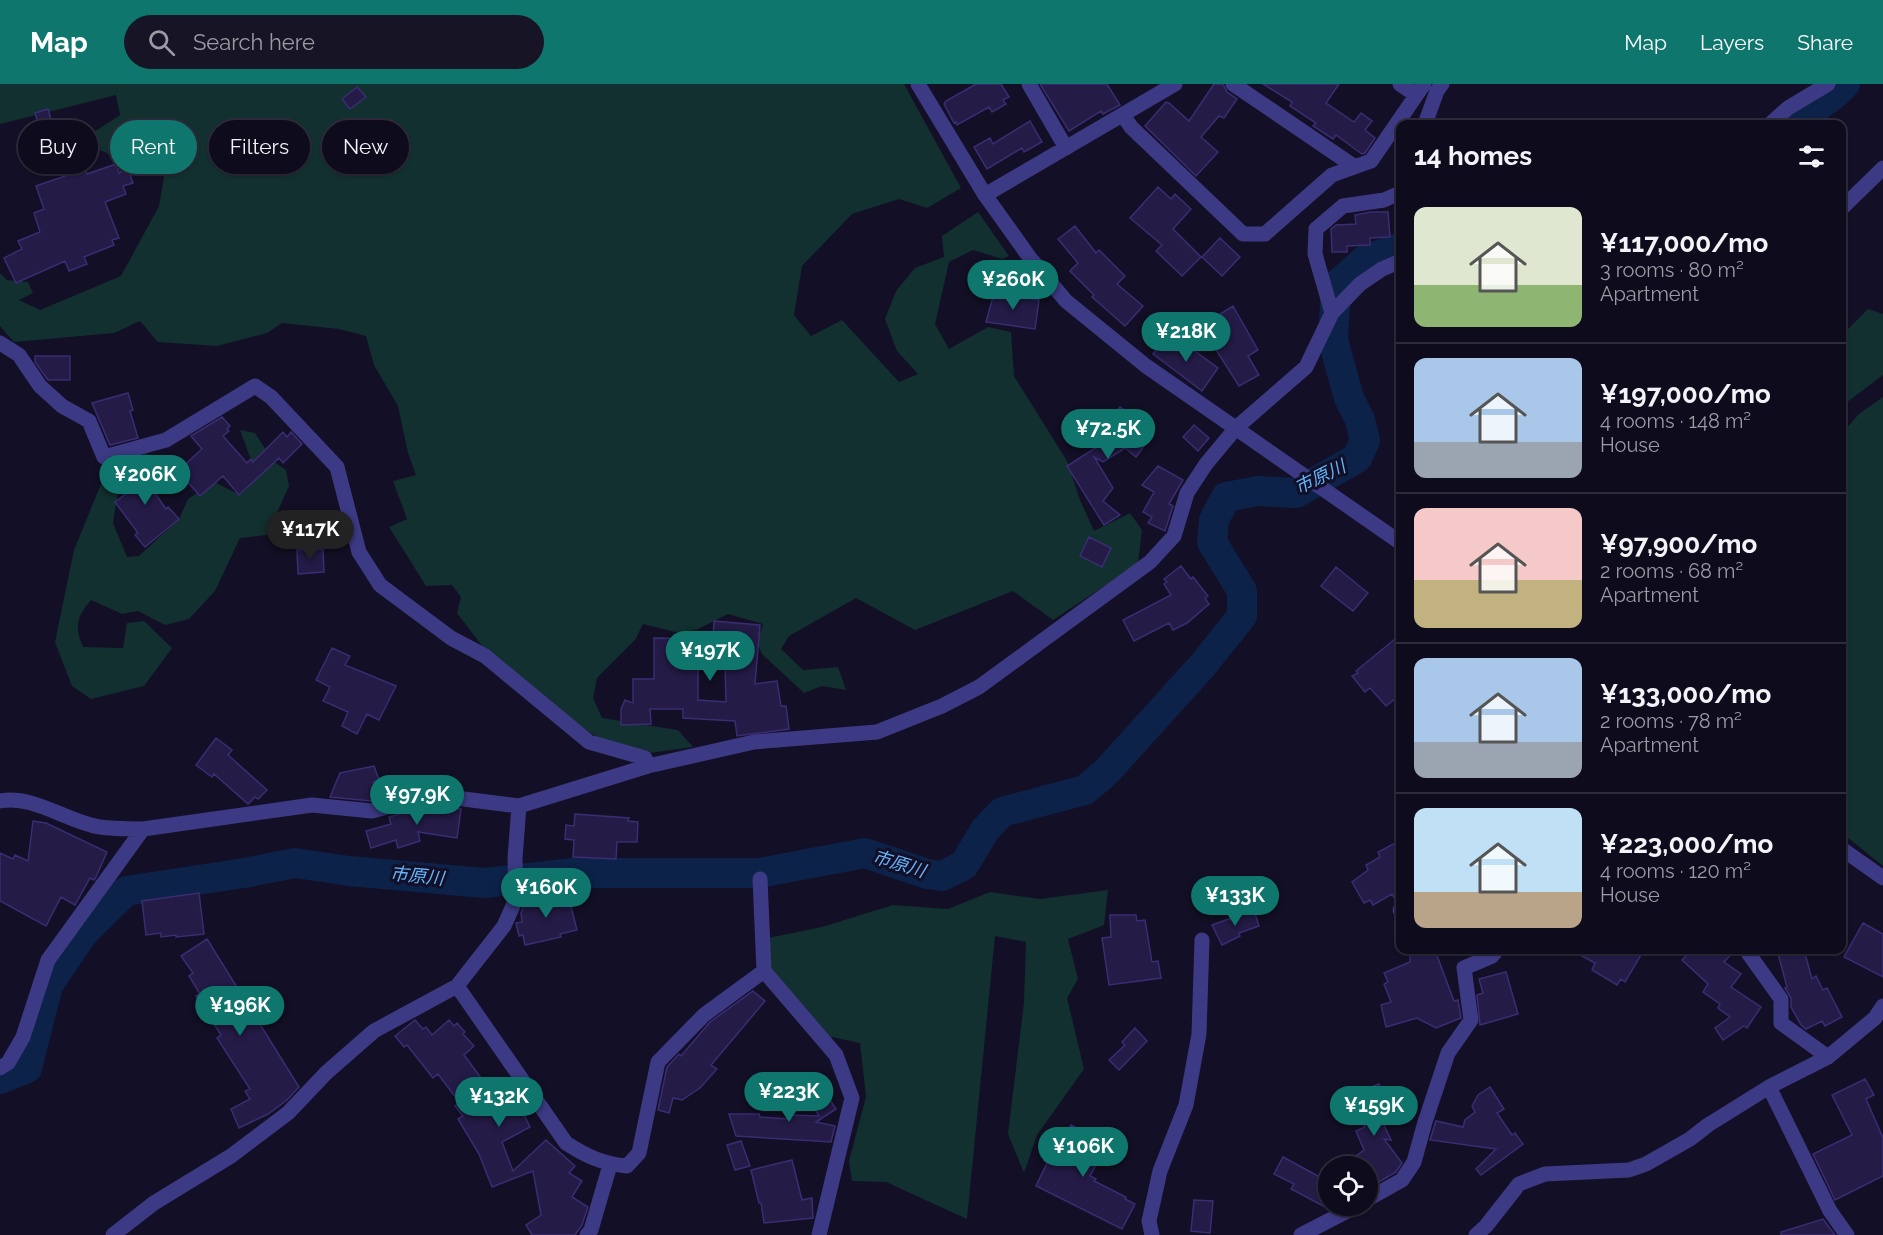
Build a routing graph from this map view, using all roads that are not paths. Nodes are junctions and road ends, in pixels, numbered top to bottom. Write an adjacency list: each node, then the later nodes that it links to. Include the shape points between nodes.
1 (918, 84): 17 (street)
2 (1029, 84): 14 (street)
3 (1175, 84): 9 (street)
4 (1233, 84): 15 (street)
5 (1400, 84): 8 (street)
6 (1442, 84): 11 (street)
7 (1828, 84): 12 (street)
8 (1420, 90): 10 (street)
9 (1124, 115): 14 (street); 15 (street, via 1131,127 1243,234 1265,234 1332,175)
10 (1399, 120)
11 (1426, 120)
12 (1774, 120)
13 (1396, 125): 15 (street, via 1371,161)
14 (1066, 148): 17 (street)
15 (1355, 167)
16 (1883, 168): 19 (street)
17 (985, 195): 23 (street, via 1066,302 1146,366)
18 (1396, 195): 21 (street, via 1342,206 1316,229 1314,254)
19 (1846, 204)
20 (1396, 263): 21 (street, via 1360,284)
21 (1332, 314): 23 (street, via 1306,367)
22 (0, 343): 25 (street, via 19,355 54,399 89,422 104,458 166,440 255,386 271,397 338,467 359,552 380,585 452,638 485,656 589,742 645,758)
23 (1236, 428): 24 (street); 25 (street, via 1187,494 1174,536 1150,562 979,687 877,732 754,742)
24 (1396, 540)
25 (648, 766): 27 (street)
26 (0, 801): 28 (street, via 12,799 92,826)
27 (519, 806): 28 (street, via 432,795 372,811 312,805); 36 (street, via 516,899 504,926)
28 (143, 829): 39 (street, via 48,960 23,1037 8,1063)
29 (1846, 852): 30 (street)
30 (1883, 878)
31 (760, 879): 35 (street)
32 (1202, 940): 48 (street, via 1199,1034 1186,1105 1160,1171 1149,1221)
33 (1494, 954): 42 (street, via 1464,968 1471,1020 1448,1053 1414,1162 1402,1180)
34 (1749, 954): 38 (street, via 1781,999 1782,1023)
35 (764, 971): 41 (street, via 704,1015 658,1062 639,1153 627,1166); 47 (street, via 836,1055 852,1098)
36 (457, 986): 41 (street, via 566,1143); 45 (street, via 374,1032 326,1073 288,1113 231,1156 153,1203)
37 (1883, 1006): 38 (street, via 1875,1018)
38 (1828, 1057): 40 (street)
39 (0, 1068)
40 (1769, 1087): 44 (street, via 1646,1164 1629,1170 1545,1174 1520,1184); 50 (street, via 1830,1211)
41 (610, 1165): 46 (street)
42 (1378, 1193)
43 (1338, 1216): 49 (street)
44 (1485, 1232)
45 (113, 1235)
46 (587, 1235)
47 (819, 1235)
48 (1152, 1235)
49 (1301, 1235)
50 (1847, 1235)

